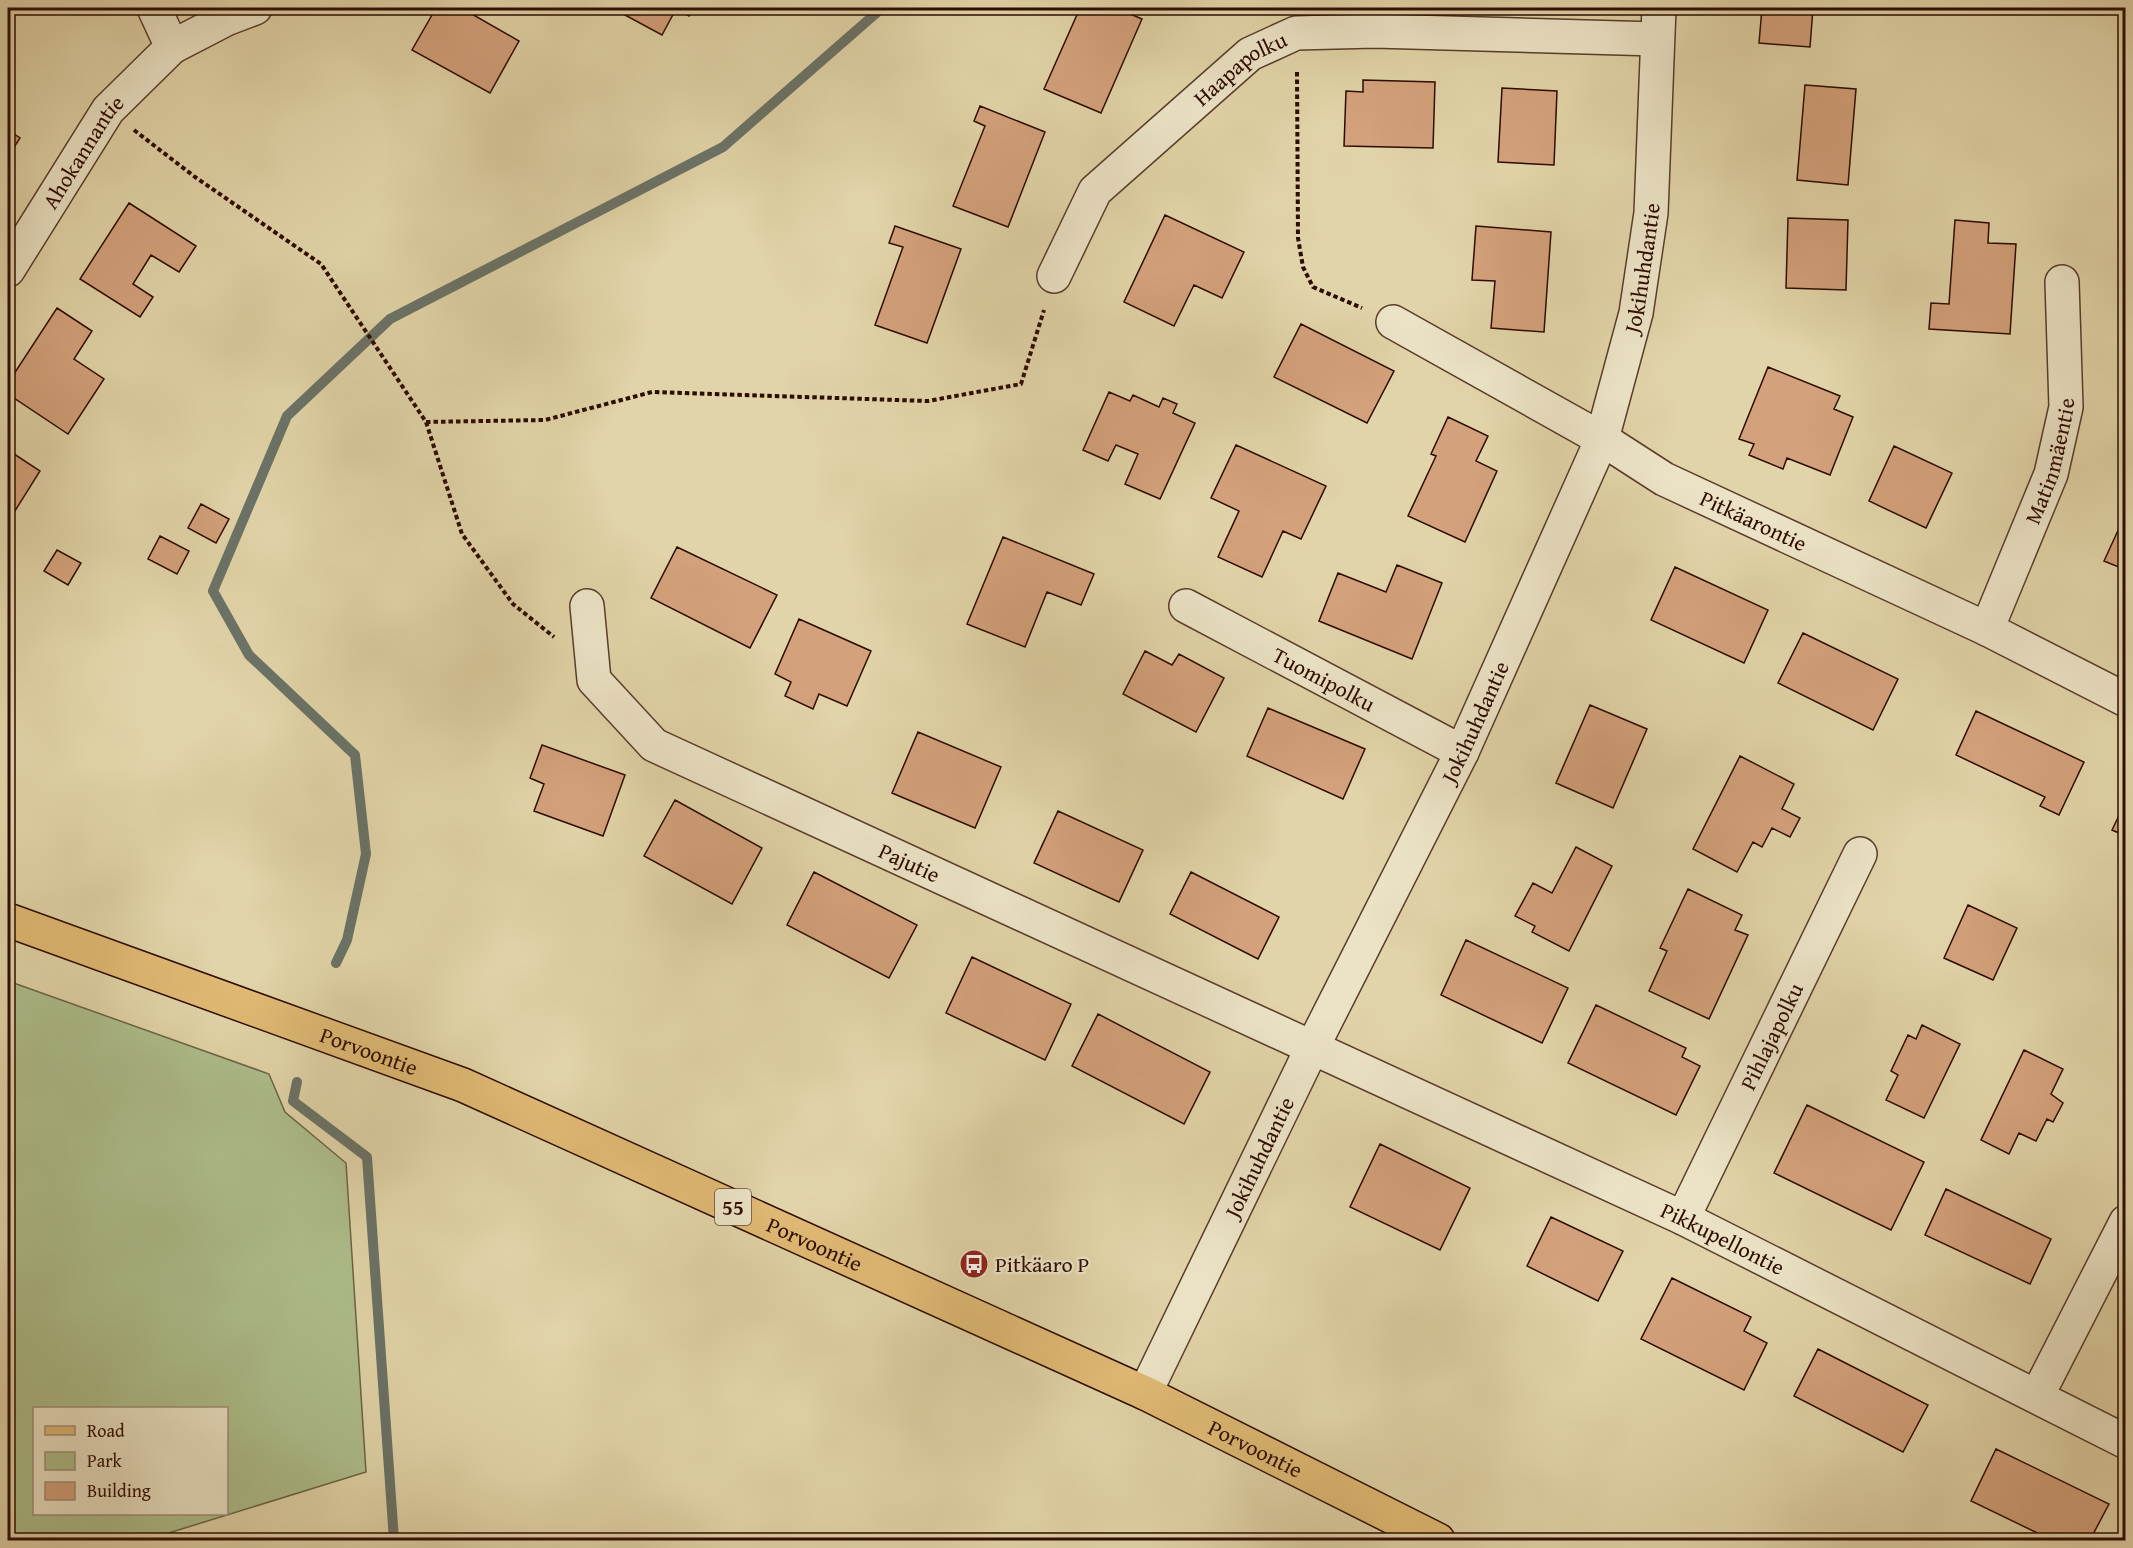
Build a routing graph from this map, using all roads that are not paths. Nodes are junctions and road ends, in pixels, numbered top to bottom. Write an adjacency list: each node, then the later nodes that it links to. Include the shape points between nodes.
1 (154, 8): 4 (street)
2 (255, 8): 4 (street, Ahokannantie)
3 (1658, 23): 6 (street, Haapapolku, via 1296,33 1250,54 1095,191); 9 (street, Jokihuhdantie, via 1651,213 1636,313)
4 (172, 47): 5 (street, Ahokannantie, via 108,110)
5 (8, 270)
6 (1054, 276)
7 (2062, 282): 12 (street, Matinmäentie, via 2066,407 2051,474)
8 (1393, 322): 9 (street, Pitkäarontie)
9 (1602, 439): 12 (street, Pitkäarontie, via 1664,479); 14 (street, Jokihuhdantie)
10 (587, 606): 17 (street, Pajutie, via 594,680 654,745)
11 (1186, 606): 14 (street, Tuomipolku)
12 (1987, 629): 13 (street, Pitkäarontie)
13 (2126, 700)
14 (1462, 752): 17 (street, Jokihuhdantie)
15 (1860, 854): 18 (street, Pihlajapolku)
16 (8, 920): 20 (main road, Porvoontie / 55, via 463,1085)
17 (1312, 1048): 18 (street, Pikkupellontie); 20 (street, Jokihuhdantie)
18 (1683, 1218): 21 (street, Pikkupellontie)
19 (2126, 1222): 21 (street)
20 (1145, 1393): 23 (main road, Porvoontie / 55)
21 (2037, 1396): 22 (street, Pikkupellontie)
22 (2126, 1442)
23 (1438, 1540)

